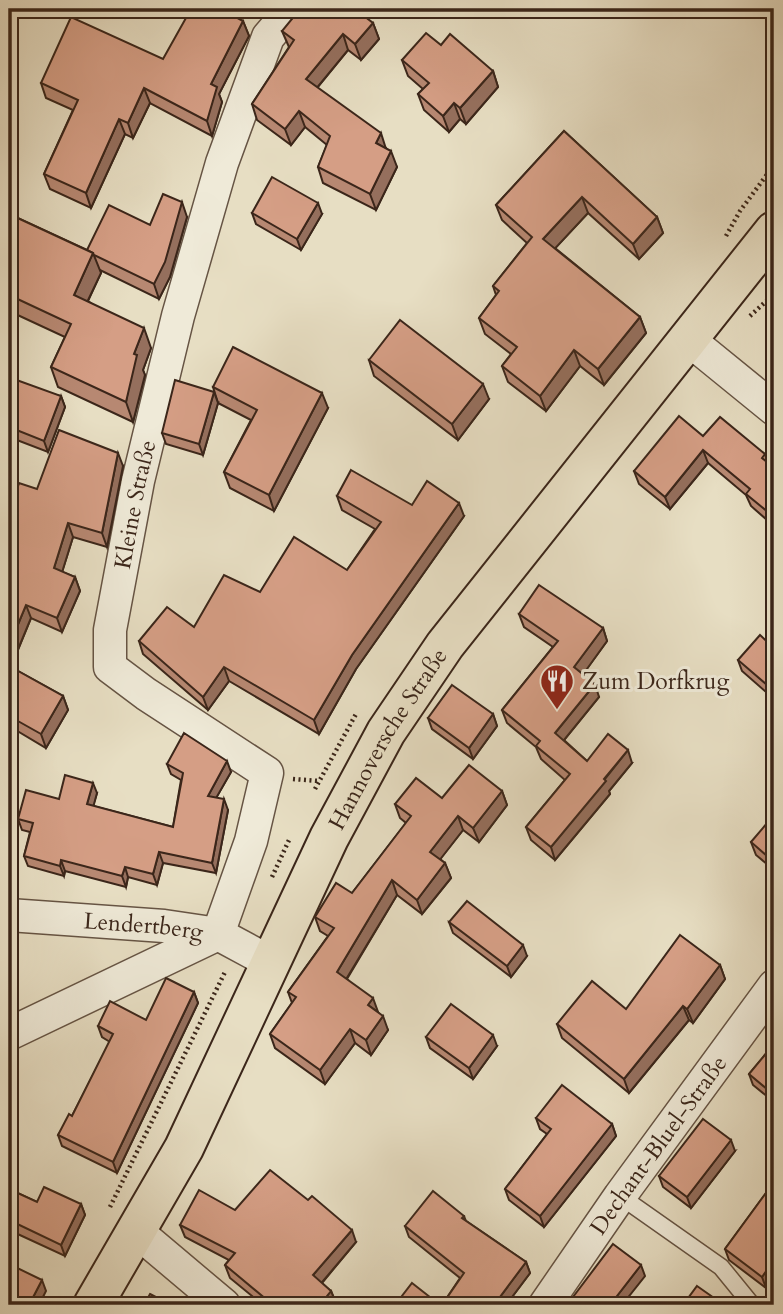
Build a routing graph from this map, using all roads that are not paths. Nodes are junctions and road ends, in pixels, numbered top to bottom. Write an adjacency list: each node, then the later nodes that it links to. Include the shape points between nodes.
1 (292, 9): 6 (street, Kleine Straße, via 268,37 222,163 138,481 110,630 110,667 267,773 251,841)
2 (774, 231): 3 (main road, Hannoversche Straße)
3 (688, 340): 4 (street); 7 (main road, Hannoversche Straße, via 445,645 386,732)
4 (774, 410)
5 (9, 915): 6 (street, Lendertberg)
6 (218, 934): 7 (street, Lendertberg); 9 (street)
7 (270, 962): 11 (main road, Hannoversche Straße, via 184,1148)
8 (774, 986): 10 (street, Dechant-Bluel-Straße)
9 (9, 1034)
10 (620, 1196): 14 (street, Dechant-Bluel-Straße); 15 (lane, via 721,1267)
11 (135, 1230): 12 (main road, Hannoversche Straße); 13 (street)
12 (93, 1305)
13 (223, 1305)
14 (545, 1305)
15 (752, 1305)

